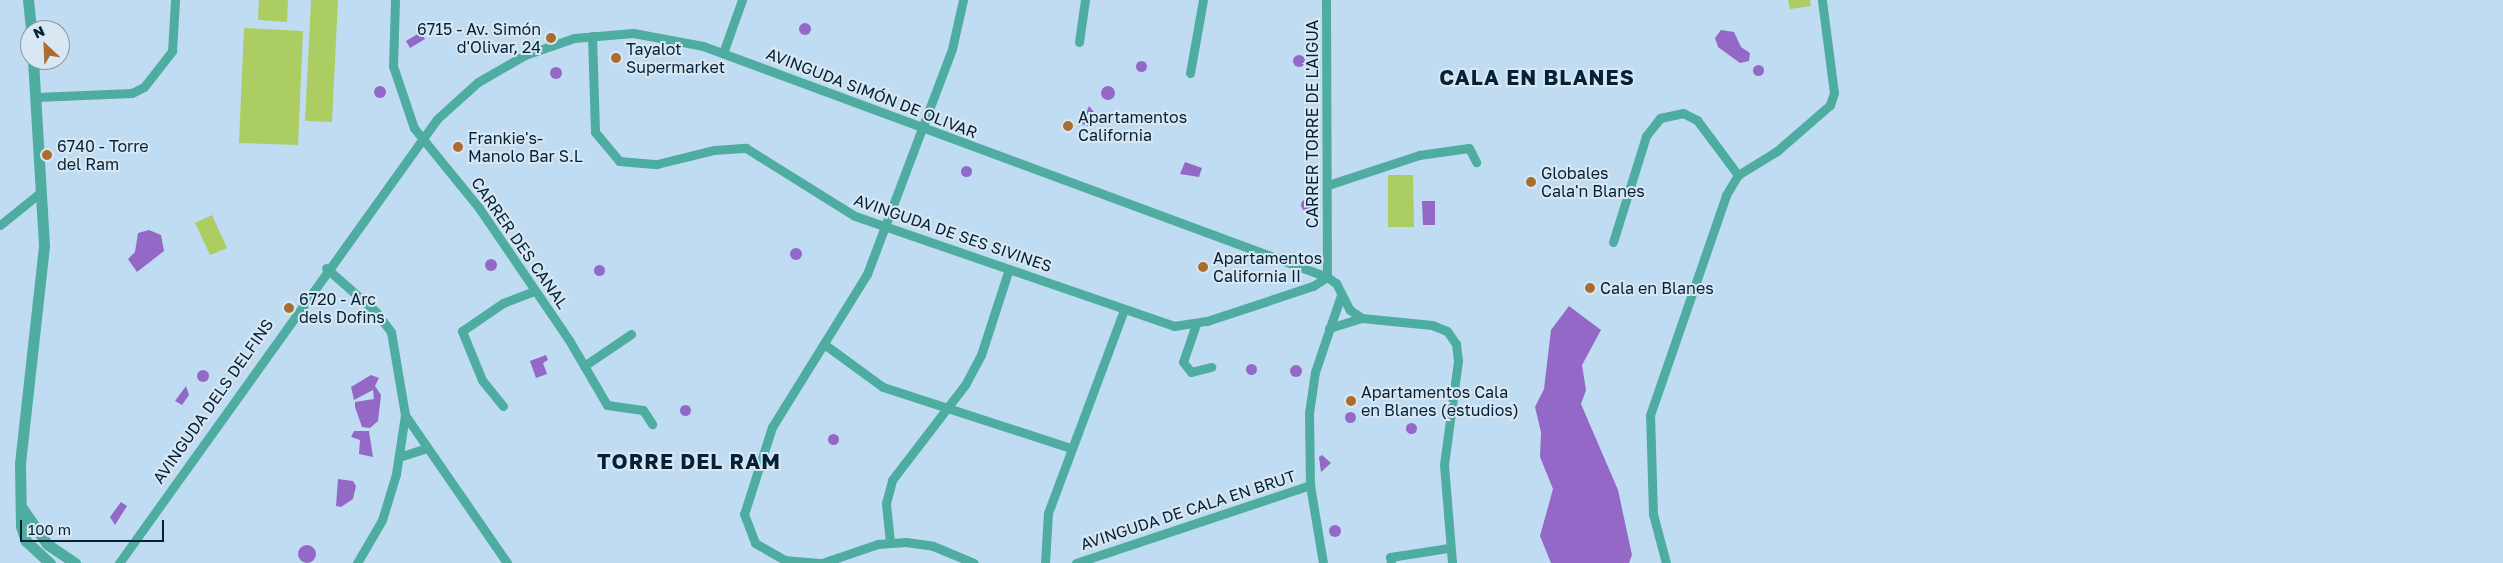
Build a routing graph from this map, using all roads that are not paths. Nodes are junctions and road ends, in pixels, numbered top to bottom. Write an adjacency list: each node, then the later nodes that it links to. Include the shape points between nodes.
1 (28, 0): 10 (street)
2 (175, 0): 16 (street, via 172,51 144,87 132,93)
3 (395, 0): 18 (street, CARRER DES CANAL, via 393,66 405,111)
4 (742, 0): 13 (street)
5 (963, 0): 17 (street, via 952,49)
6 (1085, 0): 12 (street)
7 (1203, 0): 15 (street)
8 (1326, 0): 21 (street, CARRER TORRE DE L'AIGUA)
9 (1822, 0): 20 (street, via 1834,93 1830,105 1777,151)
10 (30, 20)
11 (592, 36): 13 (street, AVINGUDA SIMÓN DE OLIVAR, via 653,34); 18 (street, AVINGUDA SIMÓN DE OLIVAR, via 544,47 492,73 459,98); 23 (street, AVINGUDA DE SES SIVINES, via 595,132 619,161 657,164 714,150 746,148 839,209)
12 (1079, 42)
13 (723, 53): 17 (street, AVINGUDA SIMÓN DE OLIVAR)
14 (34, 70): 16 (street)
15 (1190, 73)
16 (37, 97): 22 (street)
17 (923, 129): 23 (street); 28 (street, AVINGUDA SIMÓN DE OLIVAR)
18 (423, 138): 26 (street, AVINGUDA DELS DELFINS); 29 (street, CARRER DES CANAL)
19 (1476, 162): 21 (street, via 1469,148 1418,155)
20 (1738, 175): 25 (street, via 1697,120 1684,113 1660,118 1646,136); 63 (street, via 1726,195 1650,415 1653,514)
21 (1328, 185): 28 (street, CARRER TORRE DE L'AIGUA)
22 (41, 192): 24 (street); 47 (street, via 44,246 20,463)
23 (888, 224): 27 (street, AVINGUDA DE SES SIVINES); 36 (street, via 867,274)
24 (0, 226)
25 (1613, 242)
26 (326, 268): 41 (street, via 376,312 391,332); 53 (street, AVINGUDA DELS DELFINS)
27 (1009, 268): 31 (street, AVINGUDA DE SES SIVINES); 40 (street, via 981,355 966,386)
28 (1327, 278): 30 (street, via 1336,283); 33 (street, AVINGUDA DE SES SIVINES, via 1313,286)
29 (535, 291): 37 (street, CARRER DES CANAL); 39 (street, via 503,303 462,331 482,380)
30 (1341, 295): 32 (street); 34 (street)
31 (1124, 310): 33 (street, AVINGUDA DE SES SIVINES, via 1174,326); 44 (street)
32 (1362, 318): 34 (street); 49 (street, via 1432,325 1447,331 1456,344 1456,379 1444,465)
33 (1196, 324): 38 (street, via 1183,362 1191,372)
34 (1329, 328): 46 (street, via 1309,413)
35 (631, 334): 37 (street)
36 (824, 344): 40 (street, via 883,388); 48 (street, via 761,454 744,506 747,529 766,553 807,563)
37 (584, 366): 42 (street, CARRER DES CANAL, via 607,406 643,410)
38 (1211, 367)
39 (503, 406)
40 (945, 410): 44 (street); 48 (street, via 892,480 886,503)
41 (404, 415): 43 (street); 45 (street)
42 (652, 424)
43 (426, 448): 45 (street); 50 (street)
44 (1071, 448): 58 (street, via 1048,513)
45 (399, 457): 54 (street, via 382,520)
46 (1310, 485): 59 (street, AVINGUDA DE CALA EN BRUT); 60 (street)
47 (22, 508): 51 (street, via 26,541); 52 (street, via 48,544)
48 (890, 542): 57 (street, via 933,546)
49 (1449, 548): 61 (street, via 1390,557); 62 (street)
50 (499, 553): 55 (street); 56 (street)
51 (50, 563)
52 (75, 563)
53 (120, 563)
54 (357, 563)
55 (494, 563)
56 (507, 563)
57 (974, 563)
58 (1045, 563)
59 (1076, 563)
60 (1322, 563)
61 (1391, 563)
62 (1452, 563)
63 (1666, 563)

